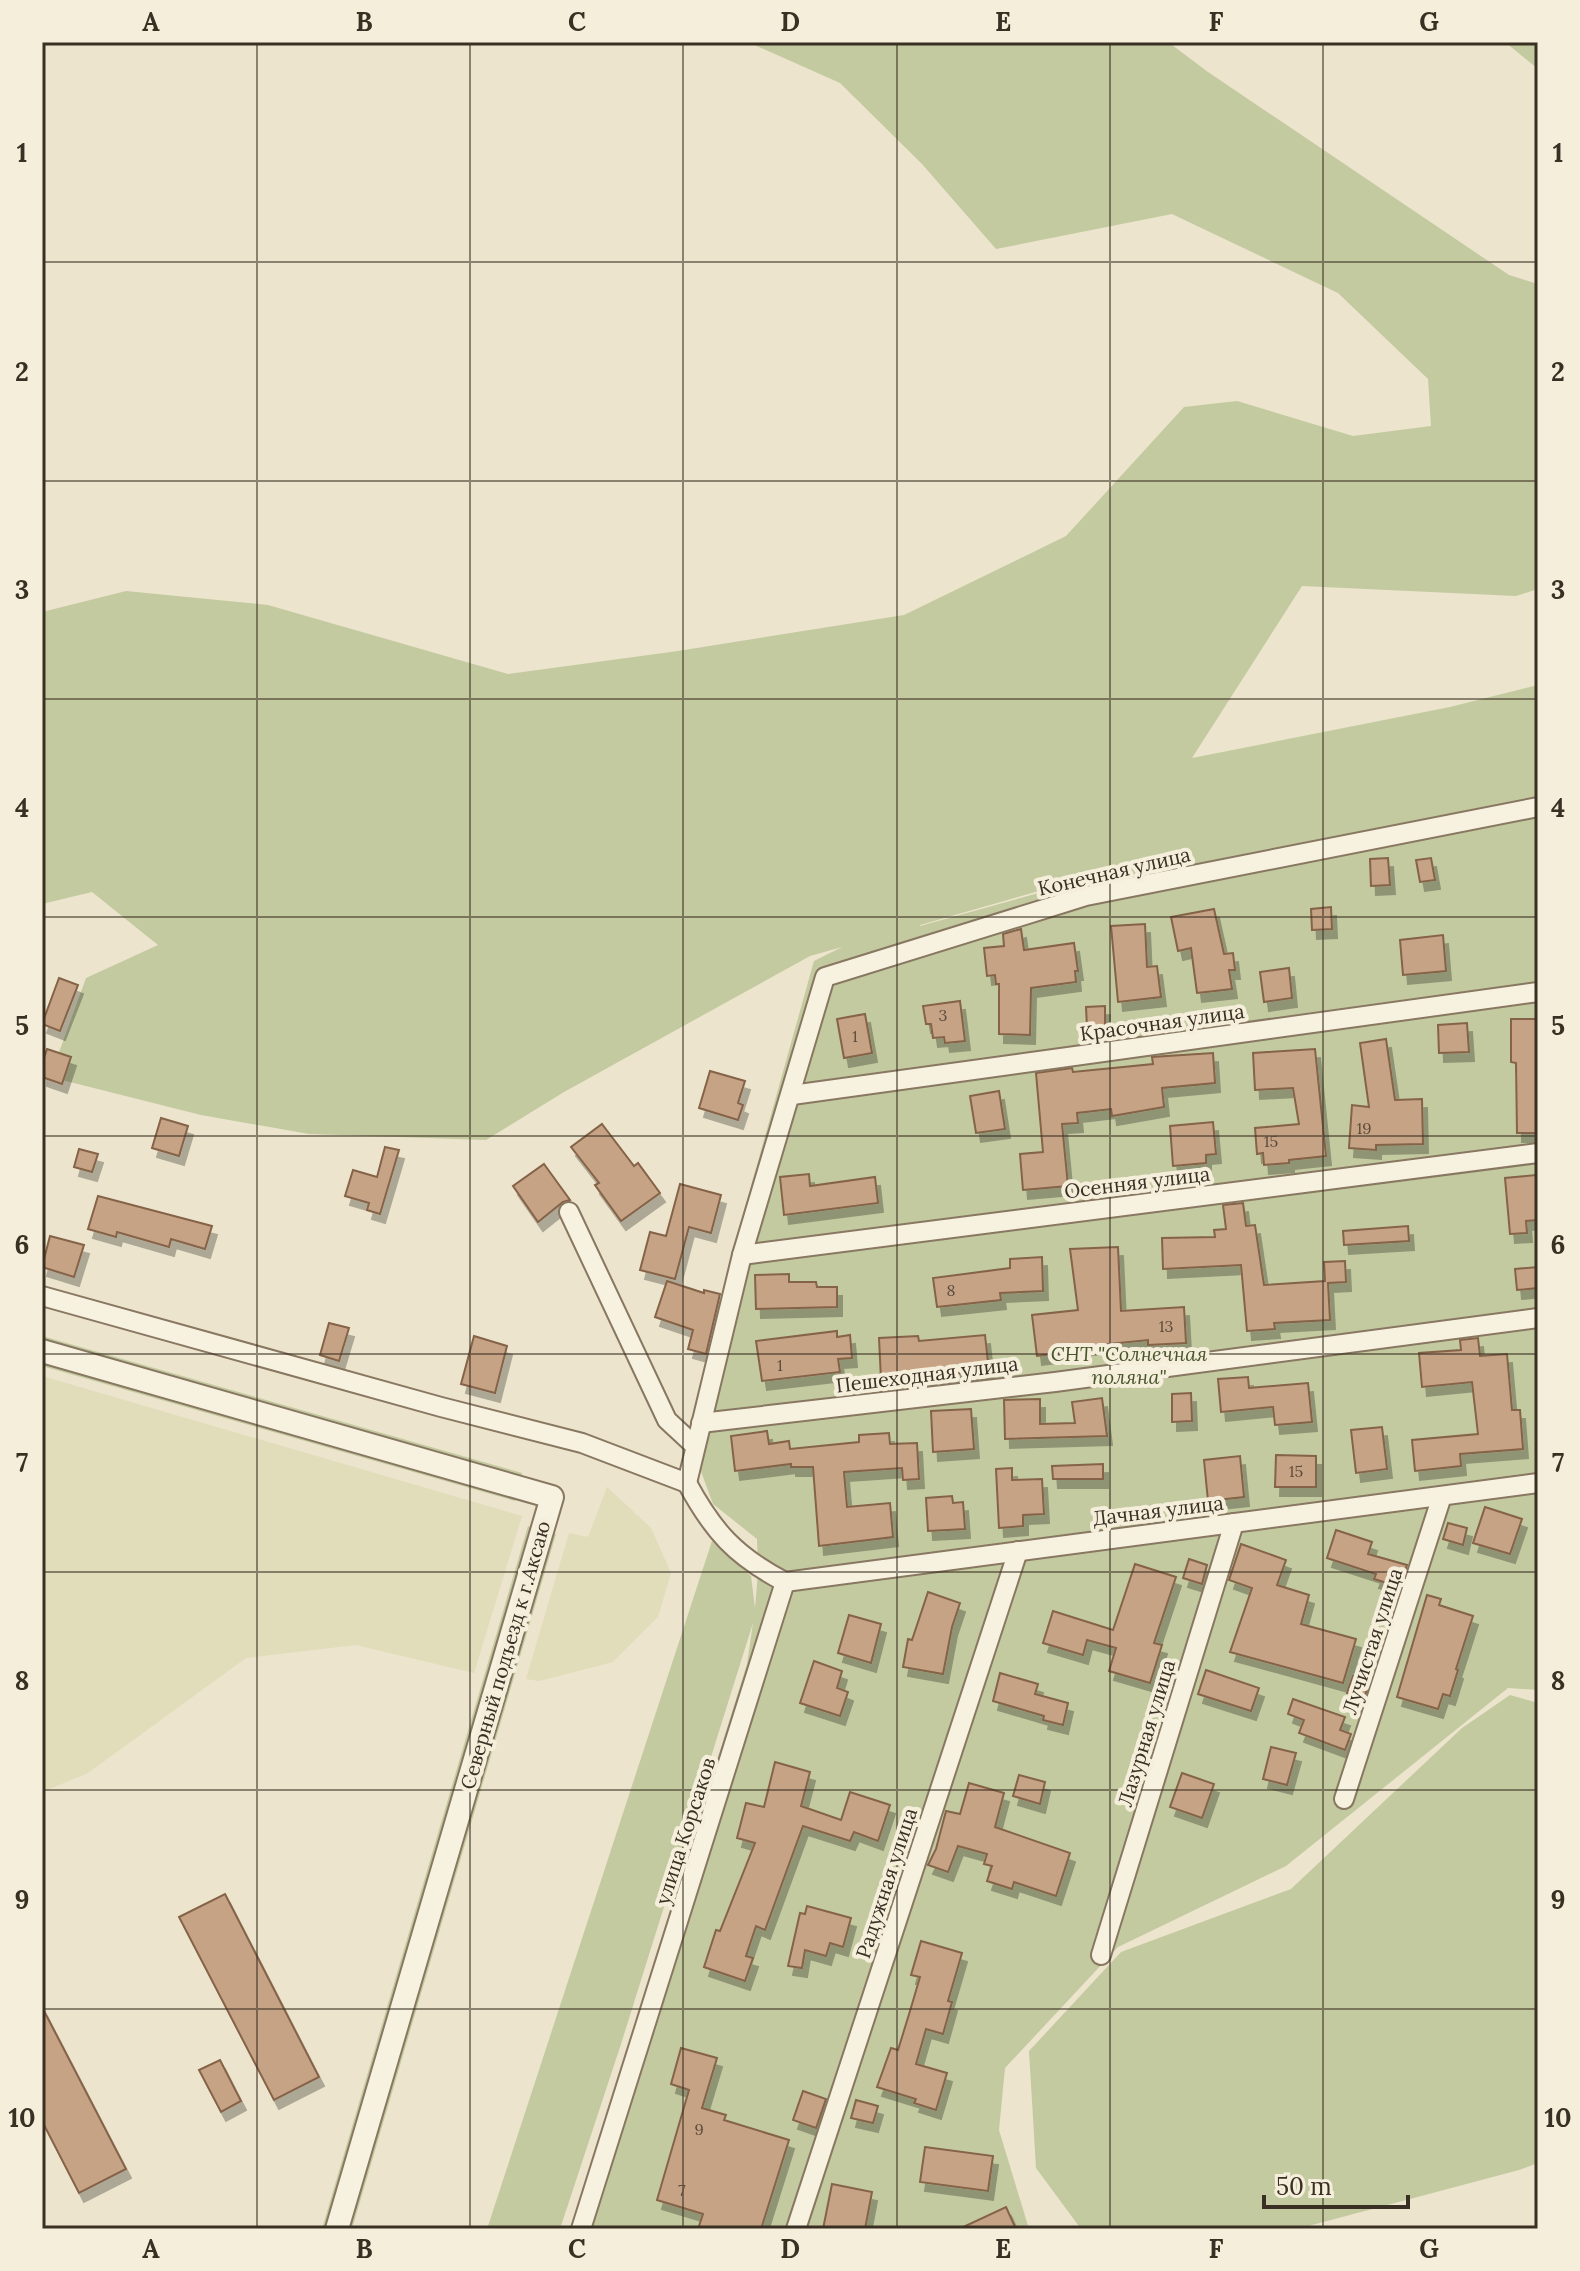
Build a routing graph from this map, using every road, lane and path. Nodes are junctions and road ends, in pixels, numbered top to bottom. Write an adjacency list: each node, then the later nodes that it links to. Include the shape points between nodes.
1 (1538, 807): 3 (street, Конечная улица, via 1086,896 825,977)
2 (1538, 992): 3 (street, Красочная улица)
3 (792, 1095): 6 (street)
4 (1538, 1153): 6 (street, Осенняя улица)
5 (569, 1212): 11 (street, via 667,1420)
6 (742, 1255): 10 (street)
7 (42, 1296): 12 (street, via 582,1443)
8 (1538, 1318): 10 (street, Пешеходная улица)
9 (42, 1351): 20 (street, Северный подъезд к г.Аксаю, via 552,1497)
10 (701, 1423): 11 (street)
11 (695, 1446): 12 (street)
12 (687, 1483): 17 (street, via 706,1517 739,1555)
13 (1538, 1483): 14 (street, Дачная улица)
14 (1442, 1496): 15 (street, Дачная улица); 18 (street, Лучистая улица)
15 (1234, 1523): 16 (street, Дачная улица); 19 (street, Лазурная улица)
16 (1018, 1551): 17 (street, Дачная улица); 22 (street, Радужная улица)
17 (785, 1582): 21 (street, улица Корсаков)
18 (1344, 1799)
19 (1101, 1955)
20 (337, 2229)
21 (581, 2229)
22 (796, 2229)

